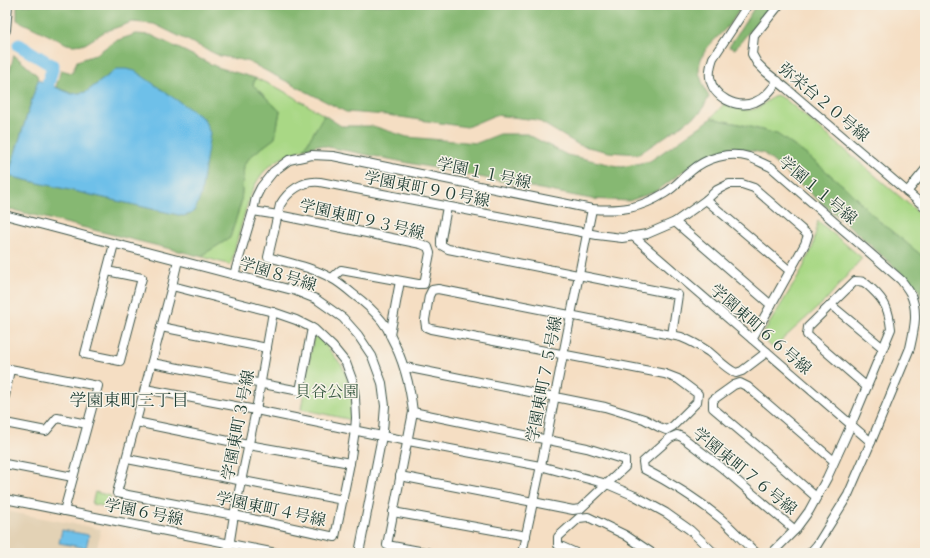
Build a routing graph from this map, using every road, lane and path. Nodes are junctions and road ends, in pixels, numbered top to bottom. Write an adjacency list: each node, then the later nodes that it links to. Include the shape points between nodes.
1 (7, 5): 4 (main road)
2 (748, 5): 5 (street, via 713,58 710,76 712,86 724,99 743,105 765,97)
3 (780, 5): 5 (street, 弥栄台２０号線, via 754,36 752,54 757,63)
4 (5, 30)
5 (778, 81): 7 (street, 弥栄台２０号線)
6 (925, 170): 7 (street)
7 (907, 192): 9 (street, 弥栄台２０号線)
8 (706, 200): 15 (street, 学園東町９０号線); 21 (street); 21 (street, 学園東町９０号線, via 728,184 742,184 754,188 808,234)
9 (925, 206)
10 (447, 207): 14 (street, 学園東町９０号線, via 314,182 291,191 280,205); 16 (street, 学園東町９０号線); 23 (street, via 441,245 448,249)
11 (592, 209): 12 (street, 学園１１号線, via 333,156 312,154 289,160 273,172 256,197); 16 (street, 学園東町７５号線); 57 (street, 学園１１号線, via 630,208 648,202 667,192 709,159 730,155 747,157 771,167 901,280 911,294 916,313 910,348)
12 (253, 211): 14 (street, 学園東町９３号線); 22 (street, 学園１１号線)
13 (5, 215): 18 (street, 学園８号線)
14 (278, 215): 24 (street, 学園東町９０号線, via 268,257 311,269); 25 (street, 学園東町９３号線, via 428,247 430,253 424,284)
15 (675, 222): 17 (street, 学園東町９０号線, via 647,234); 28 (street)
16 (587, 234): 17 (street, 学園東町９０号線, via 622,238); 23 (street, 学園東町７５号線)
17 (633, 236): 35 (street, 学園東町６６号線)
18 (114, 244): 19 (street, 学園８号線); 20 (street)
19 (178, 260): 22 (street, 学園８号線); 26 (street, 学園東町４号線)
20 (107, 271): 20 (street, via 85,354 120,361 142,278)
21 (790, 271): 28 (street)
22 (234, 275): 54 (street, 学園８号線, via 296,291 316,299 343,318 372,356 382,383 385,406)
23 (578, 275): 30 (street, 学園東町７５号線); 34 (street, via 678,295)
24 (332, 278): 25 (street, 学園東町９３号線, via 342,270); 33 (street, via 361,299 383,321)
25 (400, 281): 33 (street)
26 (172, 286): 29 (street, 学園東町４号線); 31 (street, 学園東町４号線)
27 (831, 305): 37 (street); 37 (street, via 855,281 862,281 867,285 887,307 890,319 891,329); 43 (street, via 808,327 806,335)
28 (772, 306): 35 (street)
29 (273, 312): 32 (street, 学園東町４号線); 36 (street, 学園東町３号線)
30 (570, 315): 34 (street); 39 (street, 学園東町７５号線); 39 (street, via 438,289 432,290 428,296 425,320 426,326 432,329)
31 (161, 327): 36 (street); 40 (street, 学園東町４号線)
32 (312, 328): 42 (street, via 300,391); 53 (street, 学園東町４号線, via 346,363 353,382)
33 (390, 335): 41 (street)
34 (672, 335): 38 (street, via 694,342 736,373)
35 (752, 339): 38 (street, 学園東町６６号線)
36 (267, 348): 42 (street, 学園東町３号線)
37 (882, 348): 43 (street)
38 (767, 352): 52 (street, 学園東町６６号線)
39 (563, 354): 46 (street, 学園東町７５号線); 46 (street, via 665,374 678,379 698,394 697,402 666,430 644,419)
40 (152, 363): 42 (street); 44 (street, 学園東町４号線)
41 (405, 368): 46 (street); 48 (street)
42 (260, 384): 47 (street, 学園東町３号線)
43 (867, 387): 52 (street)
44 (145, 389): 47 (street); 49 (street, 学園東町４号線)
45 (5, 396): 51 (street, via 10,369 98,386)
46 (554, 397): 56 (street, 学園東町７５号線)
47 (256, 410): 53 (street); 58 (street, 学園東町３号線)
48 (413, 412): 55 (street); 56 (street)
49 (136, 422): 58 (street); 59 (street, 学園東町４号線)
50 (5, 423): 51 (street, via 46,431 56,418)
51 (88, 424): 65 (street)
52 (851, 425): 57 (street, 学園東町６６号線); 60 (street)
53 (356, 430): 54 (street); 61 (street, 学園東町４号線)
54 (382, 436): 55 (street); 80 (street, 学園８号線)
55 (408, 438): 63 (street); 64 (street)
56 (546, 439): 63 (street, 学園東町７５号線); 67 (street, via 624,460 625,467)
57 (871, 442): 88 (street, 学園１１号線, via 848,495)
58 (248, 445): 61 (street); 66 (street, 学園東町３号線)
59 (127, 459): 66 (street); 74 (street, 学園東町４号線, via 117,493)
60 (834, 461): 68 (street); 68 (street, via 748,387 740,383 713,400 712,408)
61 (350, 463): 70 (street, 学園東町４号線)
62 (5, 464): 65 (street)
63 (540, 466): 67 (street); 71 (street, 学園東町７５号線)
64 (400, 476): 71 (street); 73 (street)
65 (73, 477): 72 (street)
66 (241, 480): 70 (street); 74 (street, 学園東町３号線)
67 (607, 484): 71 (street, via 580,509 573,510); 85 (street, via 666,513 690,530)
68 (816, 497): 75 (street)
69 (5, 499): 72 (street, 学園６号線)
70 (343, 500): 74 (street, 学園東町４号線, via 335,537)
71 (533, 502): 76 (street, 学園東町７５号線)
72 (64, 511): 77 (street, 学園６号線)
73 (393, 512): 76 (street); 81 (street, via 387,545)
74 (234, 515): 77 (street, 学園東町３号線)
75 (795, 530): 86 (street, 学園東町７６号線, via 682,437 676,435 670,438 643,462 644,469 672,484 722,519); 87 (street)
76 (526, 536): 82 (street, 学園東町７５号線)
77 (229, 544): 78 (street, 学園東町３号線); 79 (street, 学園６号線)
78 (228, 553)
79 (276, 553)
80 (359, 553)
81 (430, 553)
82 (522, 553)
83 (576, 553): 84 (street, via 558,545 558,537 579,518 588,517 625,535)
84 (652, 553)
85 (714, 553)
86 (756, 553)
87 (772, 553)
88 (810, 553)

